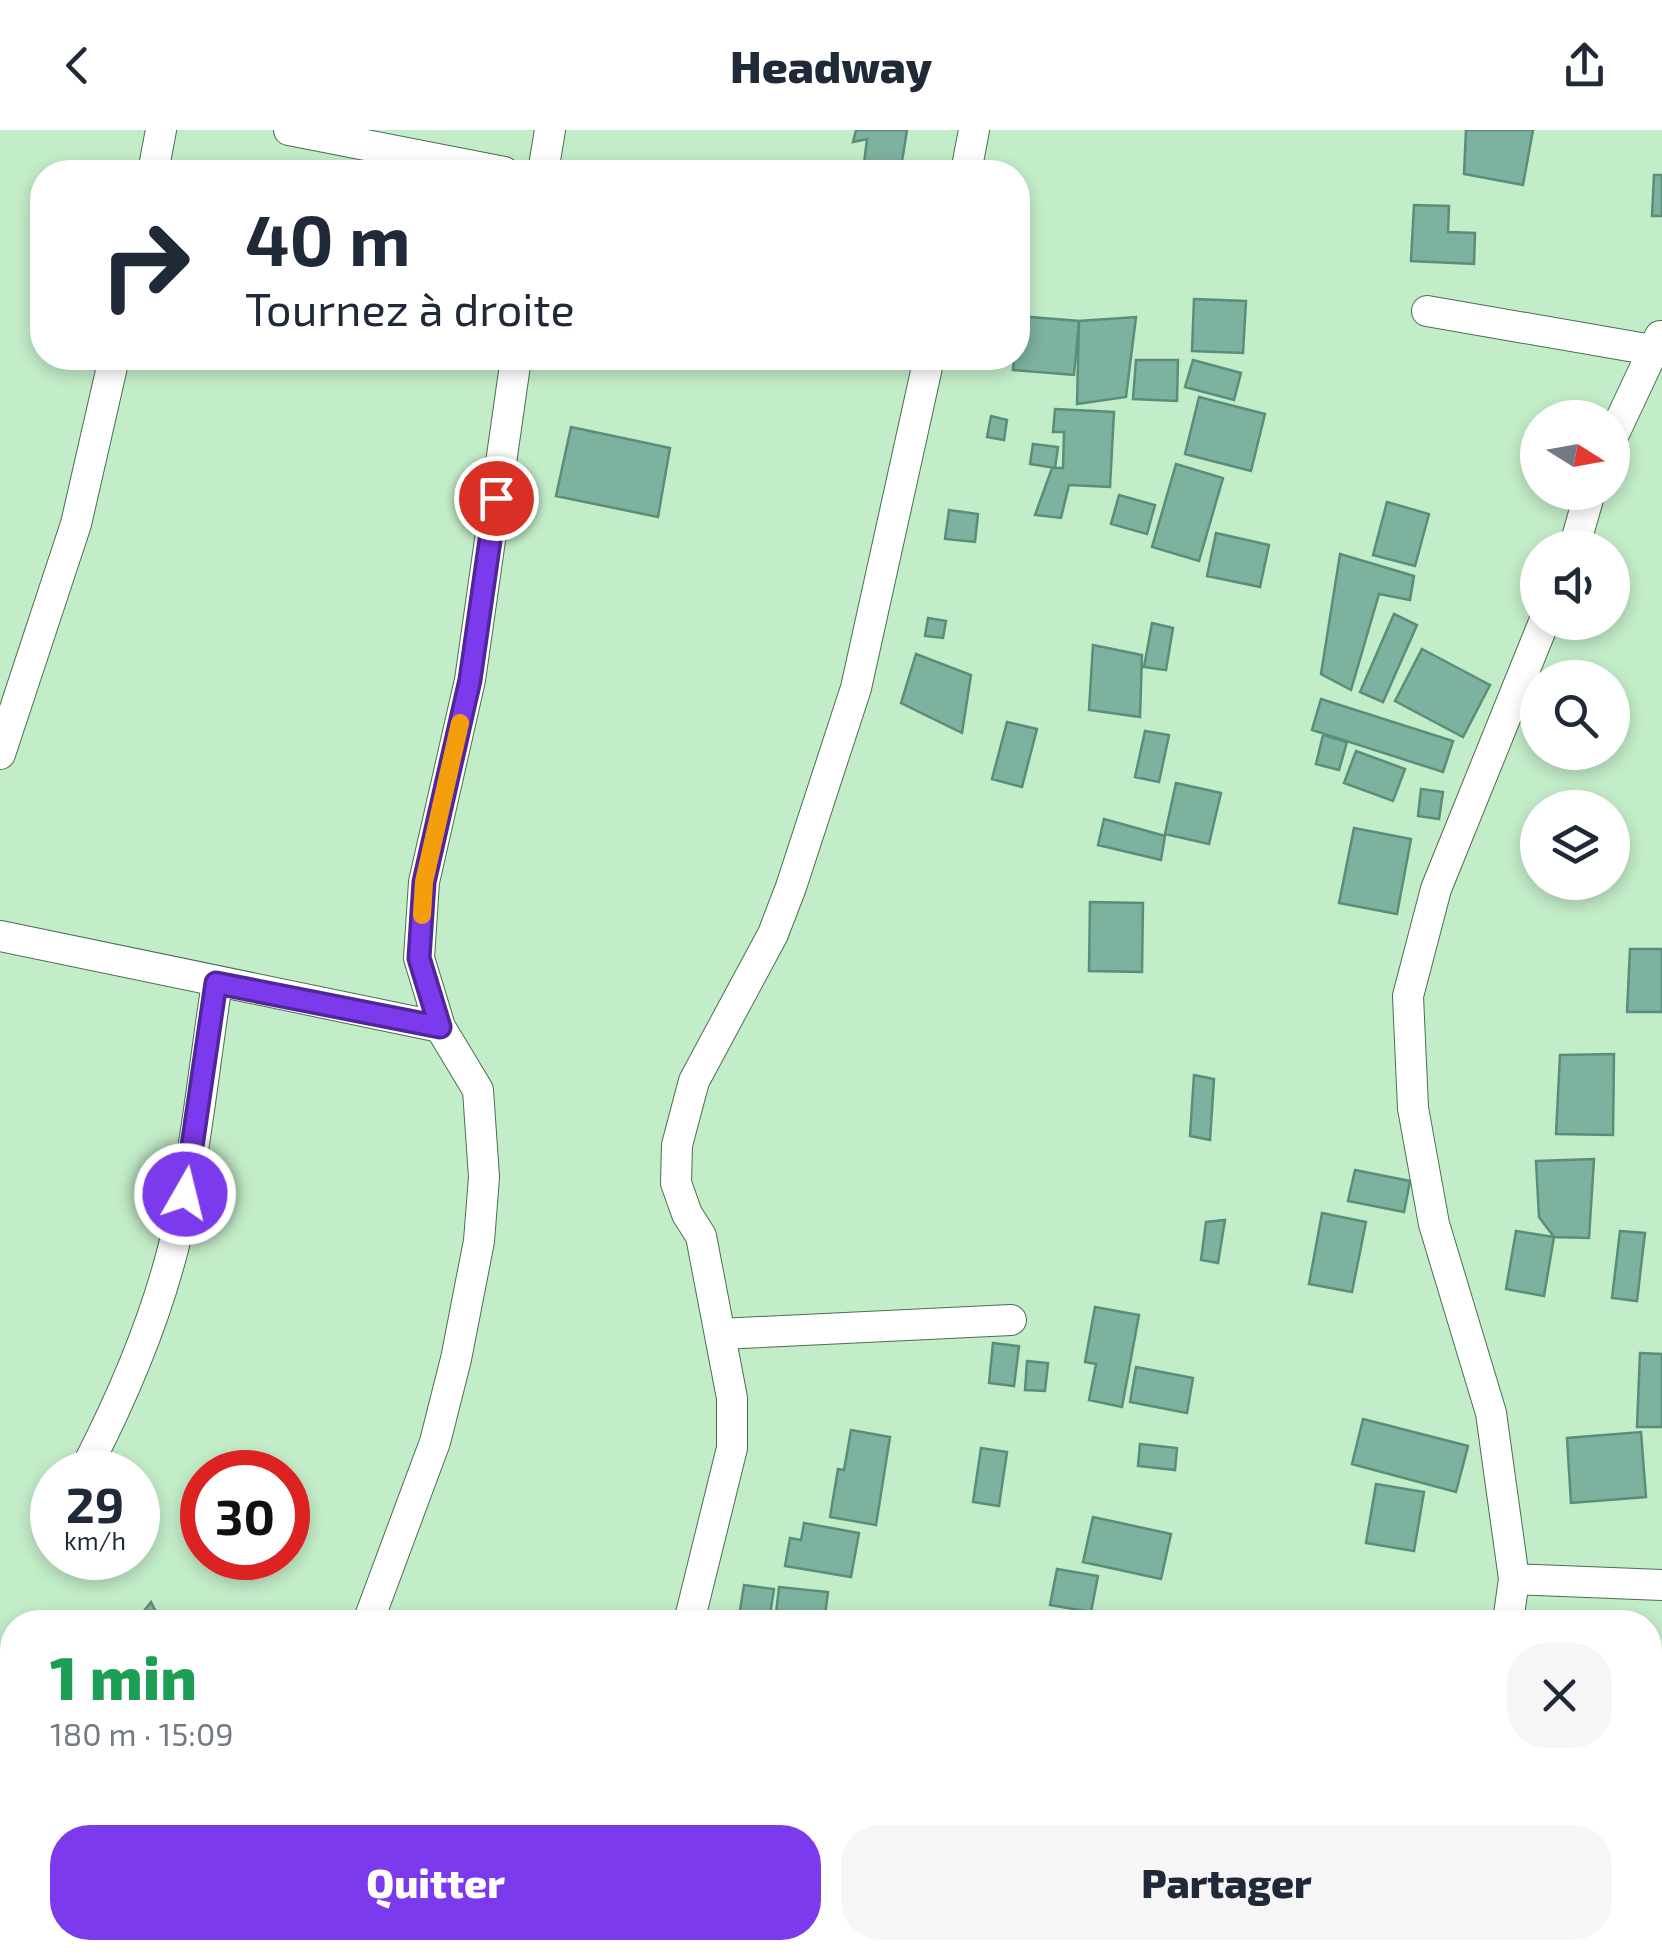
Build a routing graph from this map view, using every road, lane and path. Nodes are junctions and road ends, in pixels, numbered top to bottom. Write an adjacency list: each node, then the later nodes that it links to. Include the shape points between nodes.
1 (162, 130): 5 (street)
2 (289, 130): 6 (street)
3 (550, 130): 7 (street)
4 (974, 130): 8 (street)
5 (155, 160)
6 (443, 160)
7 (545, 160)
8 (968, 160)
9 (1427, 311): 10 (street)
10 (1657, 342): 14 (street)
11 (111, 370): 16 (street, via 76,524)
12 (514, 370): 19 (street, via 470,680 424,882 419,958)
13 (927, 370): 21 (street, via 850,706 792,887 694,1082 677,1145 676,1182 701,1236)
14 (1630, 400)
15 (1537, 640): 23 (street, via 1436,889 1408,996 1413,1108 1434,1224 1491,1413)
16 (0, 754)
17 (0, 936): 18 (street)
18 (216, 983): 19 (street); 22 (street, via 172,1253 119,1404)
19 (440, 1027): 25 (street, via 478,1090 484,1177 478,1241 435,1442)
20 (1011, 1320): 21 (street)
21 (720, 1334): 26 (street, via 732,1398 732,1448)
22 (95, 1450)
23 (1514, 1579): 24 (street); 27 (street)
24 (1662, 1585)
25 (372, 1610)
26 (692, 1610)
27 (1510, 1610)

